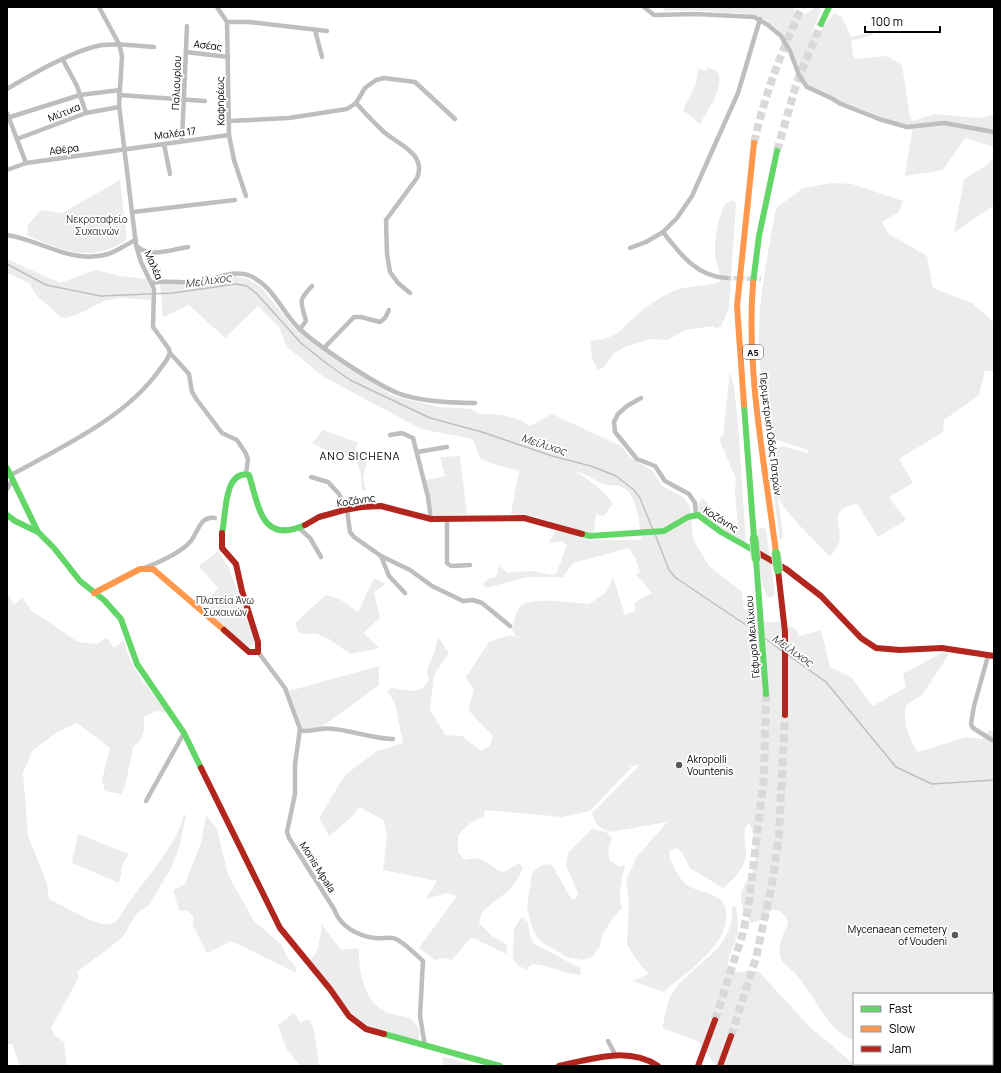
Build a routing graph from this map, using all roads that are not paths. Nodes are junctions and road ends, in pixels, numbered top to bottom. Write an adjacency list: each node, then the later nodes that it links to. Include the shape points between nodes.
1 (99, 7): 11 (street, Μαλέα)
2 (644, 7): 5 (street, via 654,15 706,14)
3 (829, 7): 7 (main road)
4 (220, 8): 6 (street, Καφηρέως)
5 (760, 19): 28 (street, via 784,40 807,87 841,104 907,127 944,123); 42 (street, via 738,93 703,172 687,204)
6 (227, 22): 9 (street); 14 (street, Καφηρέως)
7 (821, 24)
8 (188, 26): 13 (street, Παλιουρίου)
9 (315, 30): 10 (street); 15 (street)
10 (327, 31)
11 (119, 44): 12 (street); 16 (street, via 97,46); 18 (street, Μαλέα, via 122,56)
12 (154, 47)
13 (186, 52): 14 (street, Ασέας); 20 (street, Παλιουρίου)
14 (228, 57): 27 (street, Καφηρέως)
15 (322, 57)
16 (63, 60): 17 (street); 19 (street)
17 (7, 90)
18 (120, 93): 19 (street); 20 (street); 23 (street, Μαλέα)
19 (80, 95): 24 (street); 25 (street)
20 (185, 100): 21 (street); 31 (street, Παλιουρίου)
21 (205, 101)
22 (356, 103): 26 (street, via 365,88 380,78 411,80 424,88); 27 (street, via 342,110 307,115); 50 (street, via 384,133 412,152 418,161 417,178 386,220 390,272)
23 (119, 108): 24 (street, Μύτικα); 34 (street, Μαλέα)
24 (86, 113): 30 (street, Μύτικα)
25 (8, 116): 30 (street)
26 (455, 119)
27 (229, 121): 29 (street, Καφηρέως)
28 (994, 132)
29 (229, 135): 31 (street, Μαλέα 17); 39 (street, Καφηρέως)
30 (17, 139): 36 (street)
31 (182, 141): 33 (street, Μαλέα 17)
32 (754, 143): 81 (main road, Γέφυρα Μειλίχιου / Α5, bridge, via 746,198 738,306)
33 (164, 144): 34 (street, Μαλέα 17); 38 (street)
34 (124, 149): 36 (street, Αθέρα); 41 (street, Μαλέα)
35 (777, 151): 82 (main road, Περιμετρική Οδός Πατρών / Α5, bridge, via 758,247 753,288 752,336 755,394 785,632)
36 (26, 164): 37 (street, Αθέρα)
37 (7, 170)
38 (170, 174)
39 (246, 196)
40 (235, 200): 41 (street)
41 (133, 212): 44 (street, Μαλέα)
42 (663, 232): 46 (street); 47 (street, via 682,256 697,269 710,276)
43 (7, 235): 44 (street, via 23,238 56,252 90,257 109,254)
44 (136, 242): 45 (street, via 142,251 151,252); 48 (street, Μαλέα, via 141,262)
45 (188, 247)
46 (630, 248)
47 (727, 278)
48 (152, 283): 52 (street, via 204,281 234,274 247,275 267,287); 54 (street, Μαλέα, via 155,290 153,327)
49 (312, 286): 52 (street, via 301,299 306,320)
50 (410, 293)
51 (389, 310): 53 (street, via 380,322 354,317)
52 (300, 329): 53 (street)
53 (324, 348): 56 (street, via 400,394 442,402)
54 (170, 354): 60 (street, via 146,389 127,405 79,438); 61 (street, Μαλέα, via 189,374 196,400 223,434 236,440 245,452 248,459)
55 (641, 398): 66 (street, via 618,414 614,422 615,432 637,459 655,466 665,481 690,494 694,500)
56 (475, 402)
57 (390, 435): 59 (street, via 407,434 413,438)
58 (447, 447): 59 (street)
59 (417, 452): 69 (street)
60 (11, 474): 63 (street); 71 (main road)
61 (246, 474): 70 (main road, Κοζάνης, via 269,527 281,530); 79 (main road, via 241,474 235,479 227,495 220,542 236,564 258,642)
62 (311, 477): 64 (street, via 323,479 332,485)
63 (7, 489)
64 (348, 510): 69 (main road, Κοζάνης, via 380,506 416,518); 70 (main road, Κοζάνης, via 324,516); 72 (street, via 350,532)
65 (7, 515): 71 (main road)
66 (696, 515): 68 (main road, Κοζάνης, via 688,516 668,530 590,536 524,518); 80 (main road, Κοζάνης, via 790,571 821,596 871,646 884,649 942,648)
67 (215, 518): 75 (street, via 206,518 184,548)
68 (447, 519): 69 (main road, Κοζάνης); 74 (street, via 447,563 452,566)
69 (431, 520)
70 (299, 528): 73 (street, via 310,538)
71 (38, 532): 76 (main road, via 57,551 80,581)
72 (381, 556): 77 (street, via 389,576); 78 (street, via 462,601 474,600 481,603)
73 (321, 557)
74 (470, 565)
75 (144, 568): 76 (main road); 79 (main road, via 157,571 249,652)
76 (94, 593): 84 (main road, via 121,619 138,664)
77 (405, 593)
78 (510, 626)
79 (258, 652): 83 (street, Monis Mpala, via 285,688)
80 (991, 656): 86 (street, via 971,724)
81 (766, 694)
82 (786, 715)
83 (300, 731): 85 (street, via 312,732 330,728); 91 (street, Monis Mpala, via 295,764 295,794 287,832 289,838 343,924 375,938 395,938 423,961 420,1016)
84 (184, 734): 87 (street); 91 (main road, via 258,888 284,936 331,990 349,1018 366,1029)
85 (393, 739)
86 (992, 740)
87 (146, 801)
88 (715, 1020): 96 (main road)
89 (731, 1036): 97 (main road)
90 (608, 1041): 92 (street)
91 (425, 1046): 93 (main road)
92 (616, 1056): 94 (main road); 95 (main road, via 643,1057)
93 (500, 1066)
94 (559, 1066)
95 (658, 1066)
96 (698, 1066)
97 (720, 1066)

